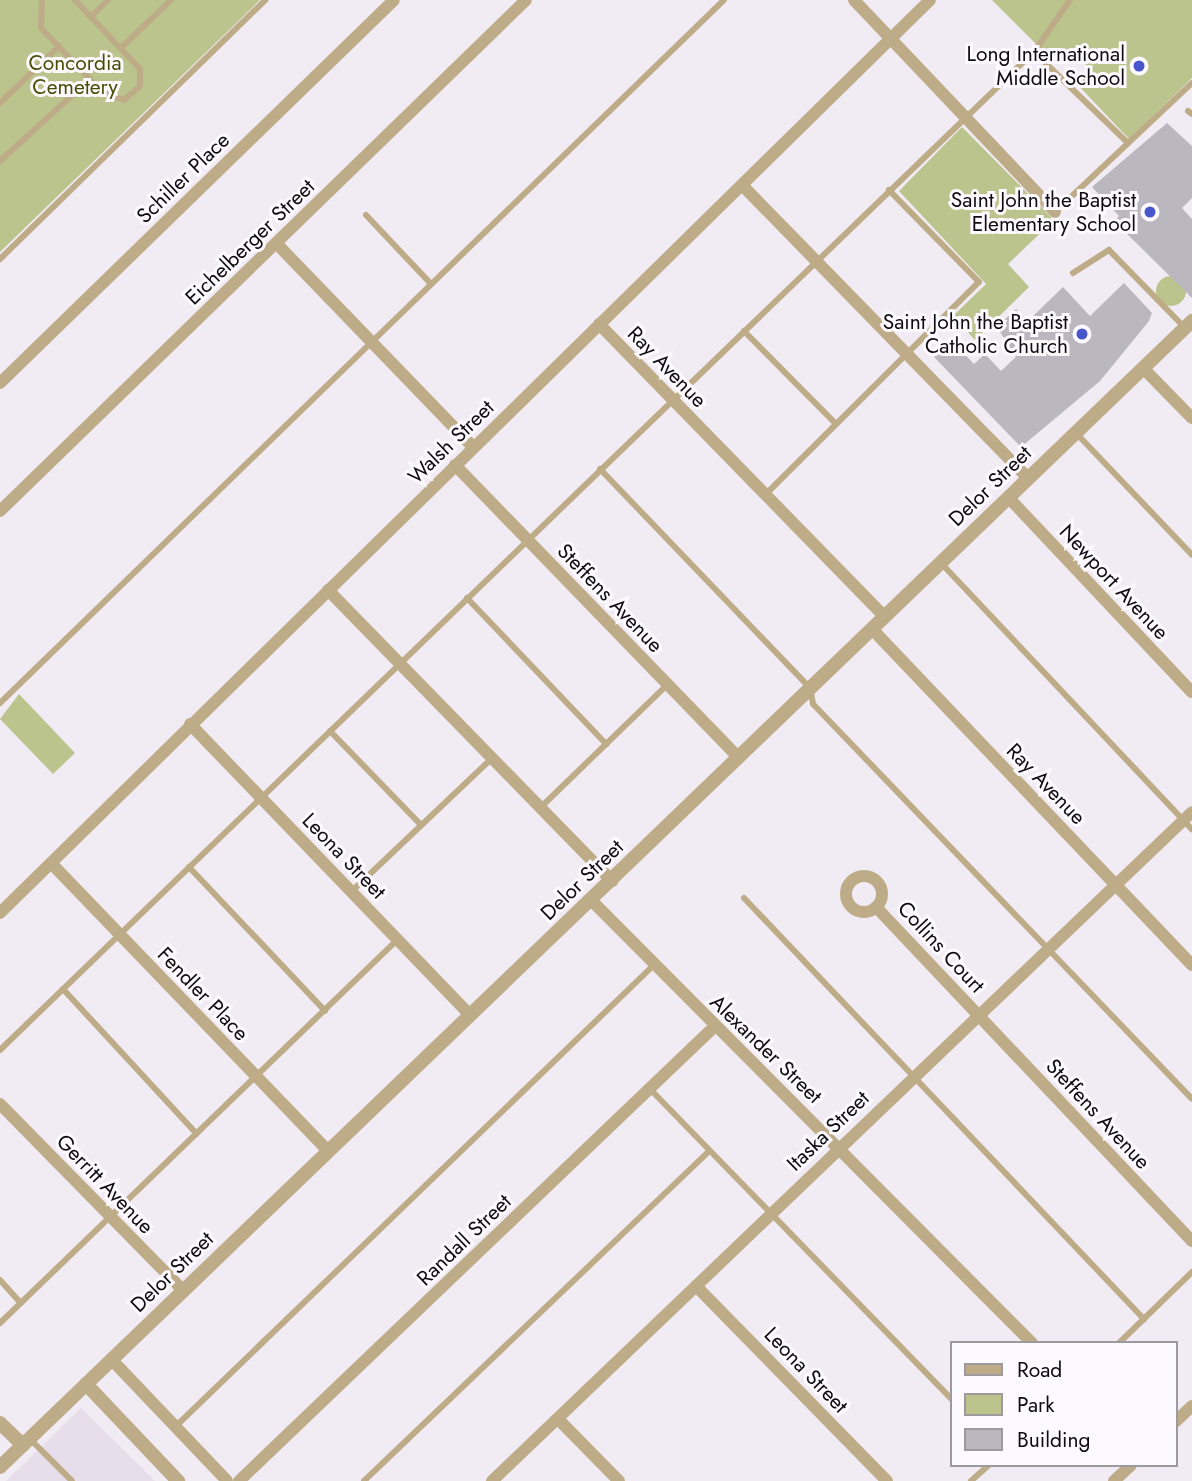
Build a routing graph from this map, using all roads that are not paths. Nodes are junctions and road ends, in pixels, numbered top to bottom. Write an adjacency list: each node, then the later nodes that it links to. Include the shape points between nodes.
1 (42, 0): 14 (lane, via 41,27)
2 (75, 0): 12 (lane)
3 (107, 0): 12 (lane)
4 (171, 0): 15 (lane)
5 (265, 0): 28 (lane)
6 (394, 0): 38 (street, Schiller Place)
7 (526, 0): 27 (street, Eichelberger Street)
8 (724, 0): 31 (lane)
9 (854, 0): 13 (street)
10 (930, 0): 13 (street, Walsh Street)
11 (1070, 0): 16 (lane)
12 (92, 16): 15 (lane)
13 (891, 38): 20 (street); 23 (street, Walsh Street)
14 (59, 46): 17 (lane); 19 (lane)
15 (121, 47): 17 (lane, via 142,77 132,95 108,97)
16 (1034, 51): 20 (lane); 21 (lane)
17 (90, 79): 22 (lane)
18 (1192, 83): 21 (lane)
19 (0, 103)
20 (965, 117): 24 (lane); 25 (street)
21 (1128, 143): 25 (lane)
22 (0, 161)
23 (742, 184): 29 (street); 32 (street, Walsh Street)
24 (889, 190): 29 (lane); 36 (lane, via 979,282)
25 (1055, 212)
26 (366, 215): 31 (lane)
27 (276, 243): 35 (street); 49 (street, Eichelberger Street)
28 (0, 258)
29 (816, 261): 34 (lane); 36 (street)
30 (1073, 273): 33 (lane, via 1109,250)
31 (431, 284): 35 (lane)
32 (599, 324): 39 (street, Ray Avenue); 43 (street, Walsh Street)
33 (1188, 324): 37 (street, Delor Street)
34 (744, 331): 39 (lane); 41 (lane)
35 (371, 343): 43 (street); 61 (lane)
36 (907, 354): 41 (lane); 46 (street)
37 (1143, 368): 40 (street); 42 (street, Delor Street)
38 (0, 383)
39 (673, 400): 45 (lane); 47 (street, Ray Avenue)
40 (1192, 418)
41 (836, 424): 47 (lane)
42 (1076, 432): 46 (street, Delor Street); 51 (lane)
43 (473, 447): 44 (street, Walsh Street)
44 (455, 465): 50 (street, Steffens Avenue); 53 (street, Walsh Street)
45 (600, 469): 50 (lane); 59 (lane)
46 (1028, 478): 48 (street, Delor Street)
47 (765, 495): 55 (street, Ray Avenue)
48 (1008, 497): 52 (street, Delor Street); 60 (street, Newport Avenue)
49 (0, 512)
50 (528, 540): 54 (lane); 58 (street, Steffens Avenue)
51 (1192, 555)
52 (941, 563): 55 (street, Delor Street); 69 (lane)
53 (328, 590): 57 (street); 62 (street, Walsh Street)
54 (467, 598): 57 (lane); 64 (lane)
55 (885, 617): 56 (street, Delor Street)
56 (872, 629): 59 (street, Delor Street); 74 (street, Ray Avenue)
57 (400, 664): 63 (lane); 66 (street)
58 (667, 685): 64 (lane); 65 (street, Steffens Avenue)
59 (810, 688): 65 (street, Delor Street); 82 (lane, via 813,704)
60 (1192, 692)
61 (0, 703)
62 (190, 724): 67 (street, Leona Street); 71 (street, Walsh Street)
63 (330, 731): 67 (lane); 70 (lane)
64 (606, 744): 68 (lane)
65 (738, 757): 73 (street, Delor Street)
66 (492, 758): 68 (street); 70 (lane)
67 (261, 798): 72 (lane); 75 (street, Leona Street)
68 (540, 808): 73 (street)
69 (1189, 820): 74 (street, Itaska Street)
70 (421, 825): 75 (lane)
71 (51, 863): 79 (street, Walsh Street); 80 (street, Fendler Place)
72 (189, 867): 80 (lane); 86 (lane)
73 (612, 881): 77 (street, Delor Street)
74 (1115, 884): 82 (street, Itaska Street); 84 (street, Ray Avenue)
75 (352, 891): 81 (street, Leona Street)
76 (744, 898): 92 (lane)
77 (592, 901): 83 (street, Alexander Street); 88 (street, Delor Street)
78 (876, 907): 87 (street, Collins Court)
79 (0, 913)
80 (118, 936): 85 (lane); 91 (street, Fendler Place)
81 (398, 939): 86 (lane); 88 (street, Leona Street)
82 (1048, 946): 87 (street, Itaska Street); 94 (lane)
83 (655, 964): 89 (street, Alexander Street); 119 (lane)
84 (1192, 965)
85 (63, 989): 90 (lane); 96 (lane)
86 (325, 1011): 91 (lane)
87 (977, 1013): 92 (street, Itaska Street); 102 (street, Steffens Avenue)
88 (470, 1014): 98 (street, Delor Street)
89 (715, 1026): 93 (street, Randall Street); 97 (street, Alexander Street)
90 (0, 1050)
91 (256, 1076): 96 (lane); 98 (street, Fendler Place)
92 (912, 1077): 97 (street, Itaska Street); 108 (lane)
93 (650, 1089): 99 (lane); 127 (street, Randall Street)
94 (1192, 1099)
95 (0, 1104): 101 (street, Gerritt Avenue)
96 (197, 1134): 101 (lane)
97 (838, 1146): 100 (street, Itaska Street); 110 (street, Alexander Street)
98 (328, 1151): 106 (street, Delor Street)
99 (709, 1151): 100 (lane); 128 (lane)
100 (771, 1213): 105 (street, Itaska Street); 114 (lane)
101 (109, 1219): 106 (street, Gerritt Avenue); 107 (lane)
102 (1192, 1241)
103 (1192, 1272): 108 (lane)
104 (0, 1280): 107 (lane)
105 (696, 1286): 116 (street, Itaska Street); 131 (street, Leona Street)
106 (183, 1290): 112 (street, Delor Street)
107 (21, 1303): 109 (lane)
108 (1144, 1319): 111 (lane)
109 (0, 1323)
110 (1030, 1341)
111 (1121, 1341)
112 (111, 1359): 113 (street, Delor Street); 119 (street)
113 (86, 1384): 120 (street, Delor Street); 125 (street)
114 (950, 1398)
115 (1192, 1406): 117 (street)
116 (558, 1419): 129 (street, Itaska Street); 130 (street)
117 (1178, 1419)
118 (0, 1423): 120 (street)
119 (175, 1427): 126 (street)
120 (26, 1442): 121 (street, Delor Street); 124 (lane)
121 (0, 1467)
122 (987, 1467): 132 (lane)
123 (1128, 1467): 133 (street)
124 (72, 1481)
125 (178, 1481)
126 (227, 1481)
127 (239, 1481)
128 (364, 1481)
129 (492, 1481)
130 (619, 1481)
131 (887, 1481)
132 (971, 1481)
133 (1114, 1481)

